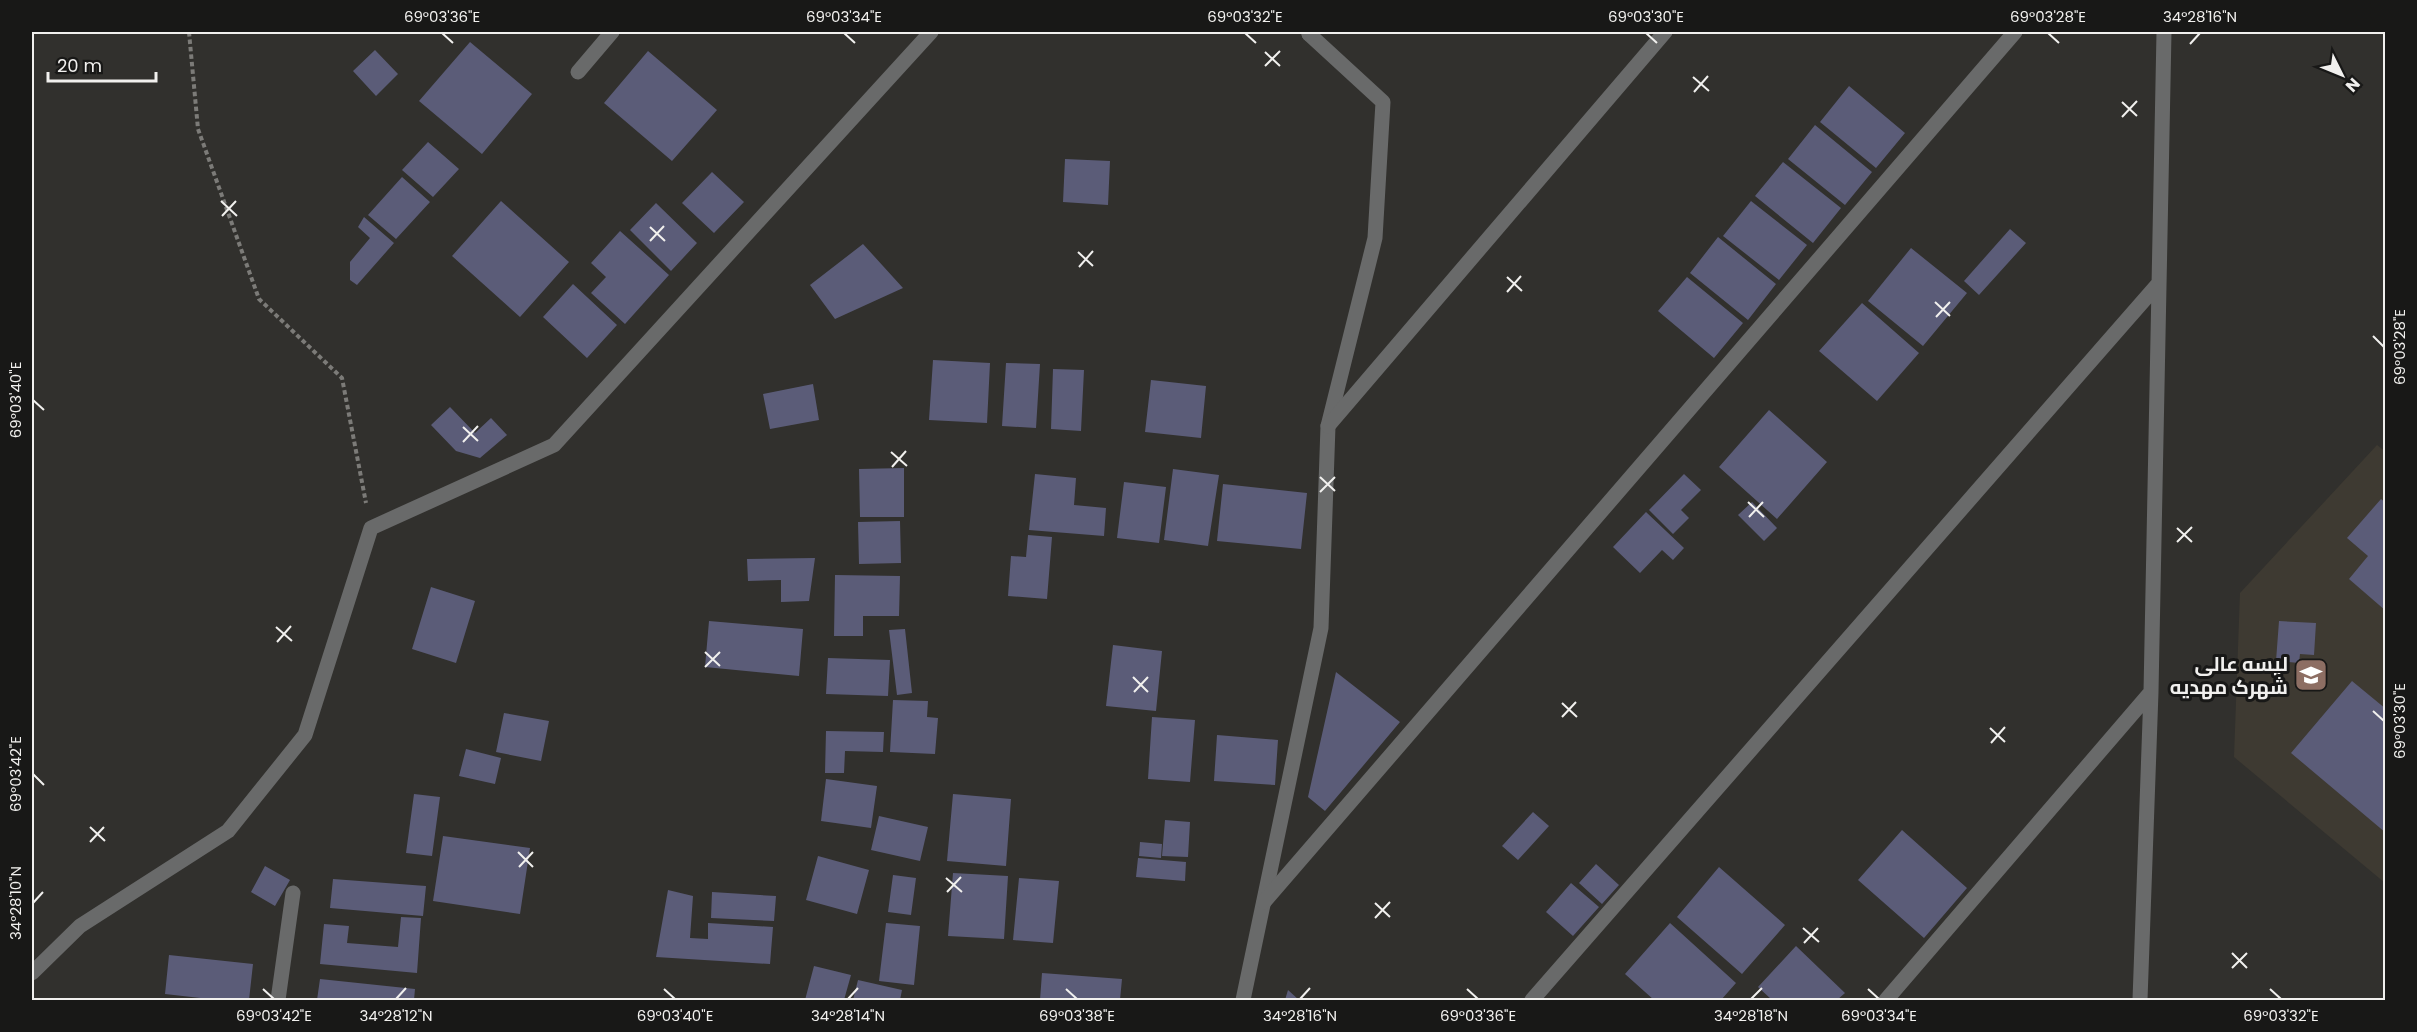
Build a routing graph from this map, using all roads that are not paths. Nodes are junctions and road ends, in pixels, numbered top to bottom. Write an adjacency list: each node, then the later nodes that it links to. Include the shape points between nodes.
1 (612, 32): 7 (street)
2 (931, 32): 13 (street, via 554,445 371,528 305,735 228,831 80,926)
3 (1665, 32): 9 (street)
4 (2015, 32): 12 (street)
5 (2164, 32): 8 (street)
6 (1310, 33): 9 (street, via 1383,102 1375,238)
7 (578, 72)
8 (2159, 283): 10 (street); 16 (street)
9 (1328, 426): 12 (street, via 1321,628)
10 (2151, 692): 17 (street); 18 (street)
11 (293, 892): 14 (street)
12 (1264, 902): 15 (street)
13 (32, 973)
14 (278, 1000)
15 (1244, 1000)
16 (1532, 1000)
17 (1886, 1000)
18 (2140, 1000)

